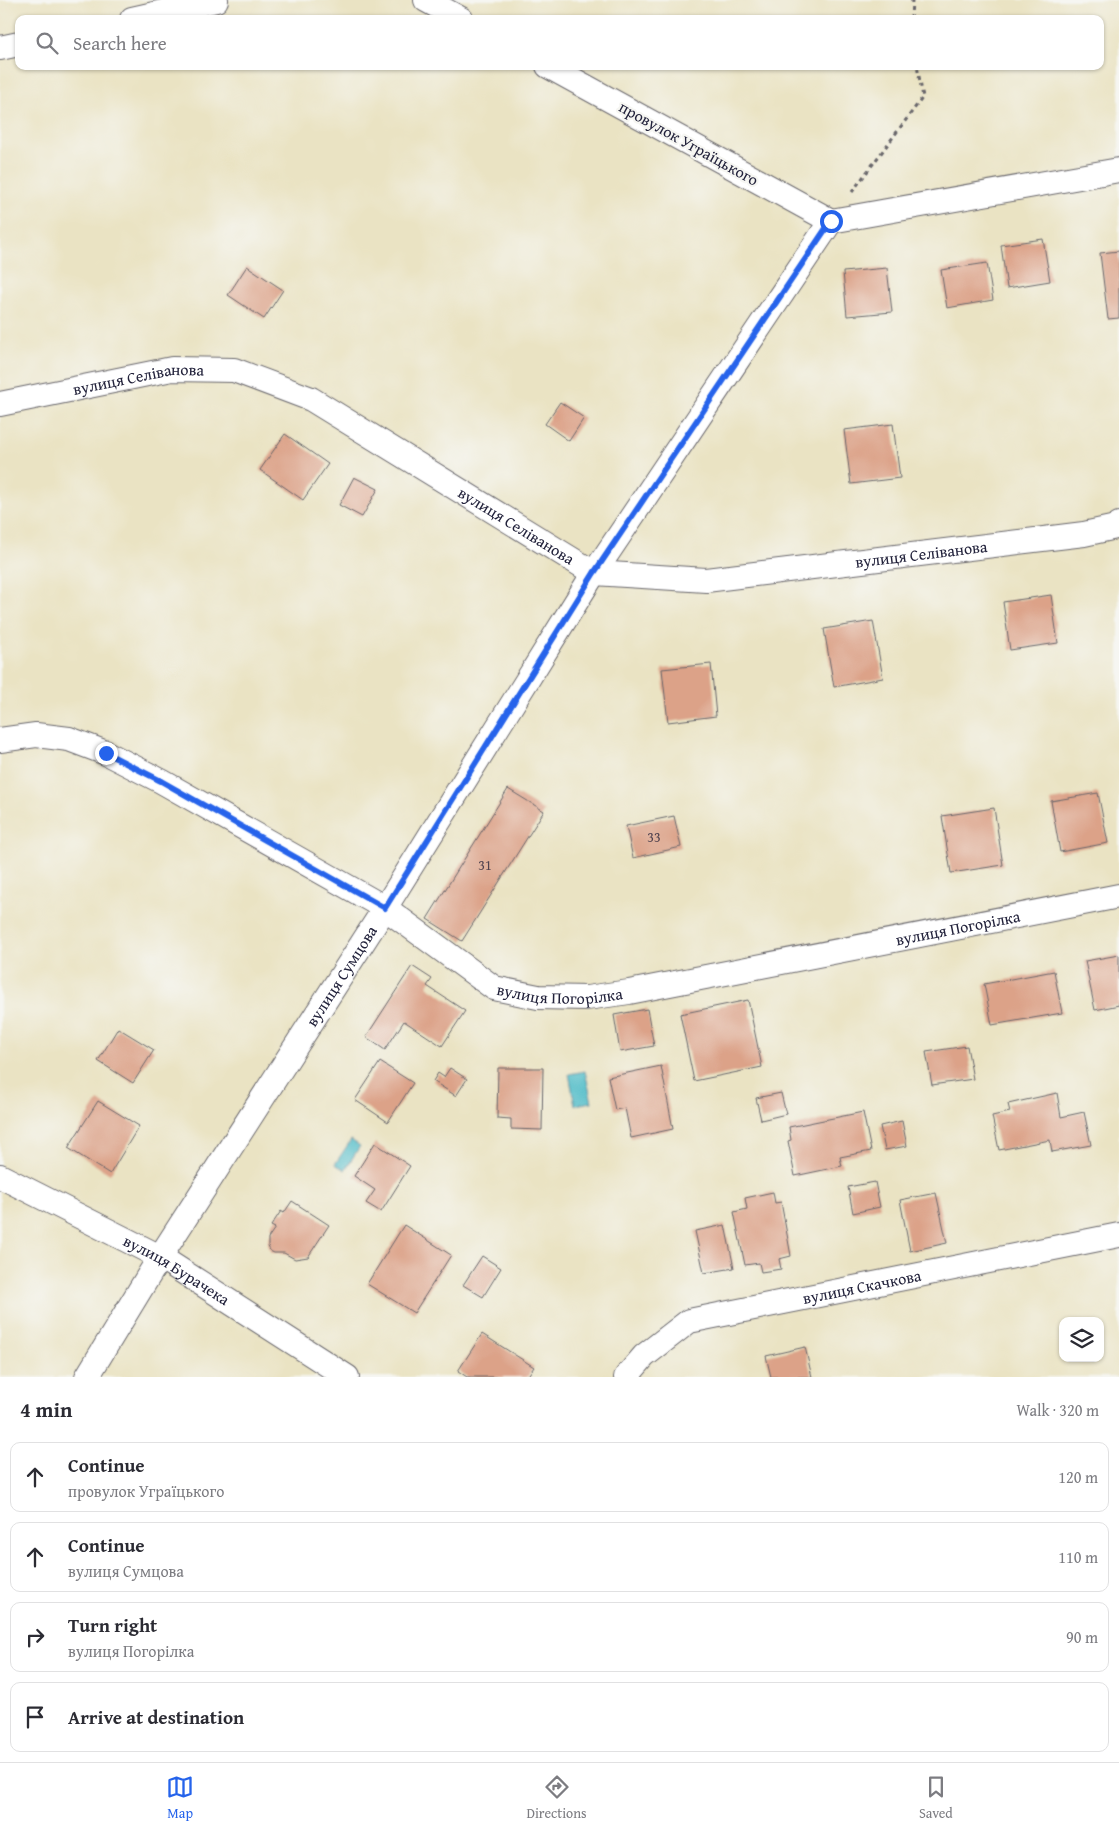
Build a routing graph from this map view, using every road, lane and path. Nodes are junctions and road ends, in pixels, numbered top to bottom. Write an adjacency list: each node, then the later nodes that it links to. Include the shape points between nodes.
1 (216, 0): 4 (street)
2 (426, 0): 5 (street)
3 (912, 0): 6 (path)
4 (150, 15)
5 (454, 15)
6 (911, 15)
7 (15, 45): 8 (street)
8 (0, 48)
9 (555, 70): 12 (street, провулок Уграїцького)
10 (918, 70): 12 (path, via 923,97)
11 (1119, 170): 12 (street)
12 (831, 221): 15 (street)
13 (0, 404): 15 (street, вулиця Селіванова, via 172,369 234,370 311,400)
14 (1118, 530): 15 (street, вулиця Селіванова, via 706,580)
15 (594, 573): 18 (street, вулиця Сумцова)
16 (0, 740): 18 (street, вулиця Погорілка, via 36,735 69,739 106,753)
17 (1119, 896): 18 (street, вулиця Погорілка, via 587,998 538,997 494,988)
18 (385, 908): 21 (street, вулиця Сумцова)
19 (0, 1176): 21 (street, вулиця Бурачека)
20 (1119, 1235): 24 (street, вулиця Скачкова, via 689,1321 644,1356)
21 (160, 1257): 22 (street, вулиця Сумцова); 23 (street, вулиця Бурачека)
22 (87, 1377)
23 (347, 1377)
24 (626, 1377)

